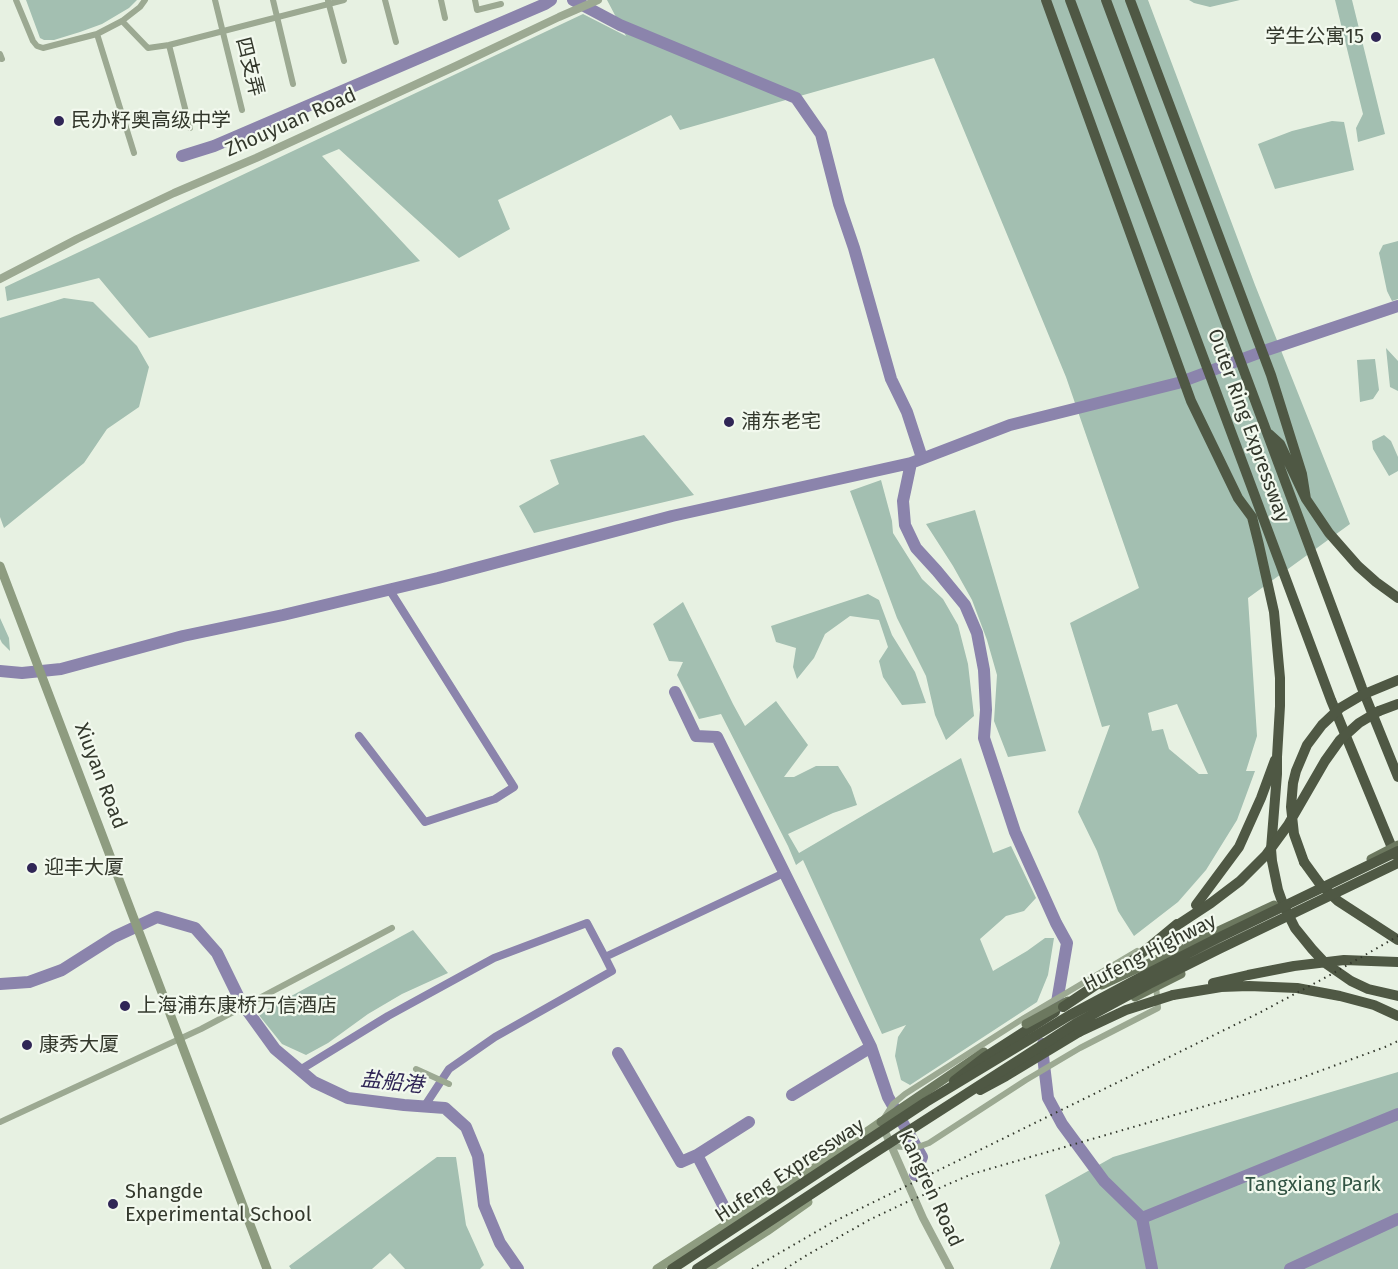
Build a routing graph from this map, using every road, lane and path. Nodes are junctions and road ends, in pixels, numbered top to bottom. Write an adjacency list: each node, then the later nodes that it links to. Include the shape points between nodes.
1 (16, 0): 20 (street, via 37,46 51,47)
2 (145, 0): 18 (street)
3 (215, 0): 19 (street, 四支弄)
4 (273, 0): 16 (street, 四支弄)
5 (344, 0): 14 (street, 四支弄)
6 (385, 0): 21 (street)
7 (441, 0): 17 (street)
8 (475, 0): 15 (street, via 477,10)
9 (598, 0): 28 (street, Zhouyuan Road, via 174,193)
10 (1046, 0): 32 (highway, via 1191,401 1238,498)
11 (1070, 0): 30 (highway, Outer Ring Expressway)
12 (1106, 0): 29 (highway, Outer Ring Expressway)
13 (1130, 0): 31 (highway, via 1271,375)
14 (329, 2): 16 (street, 四支弄); 23 (street)
15 (501, 4)
16 (277, 17): 19 (street, 四支弄); 24 (street, 四支弄)
17 (445, 18)
18 (122, 21): 20 (street); 22 (street, 四支弄, via 148,48)
19 (223, 31): 22 (street, 四支弄); 25 (street, 四支弄)
20 (97, 34): 27 (street)
21 (396, 42)
22 (169, 45): 26 (street)
23 (344, 61)
24 (293, 84)
25 (242, 110)
26 (190, 128)
27 (134, 153)
28 (0, 279)
29 (1267, 432): 31 (highway, via 1280,444); 38 (highway, Outer Ring Expressway)
30 (1254, 495): 32 (highway); 41 (highway, Outer Ring Expressway)
31 (1306, 499): 34 (highway, via 1342,549)
32 (1252, 518): 37 (highway, via 1269,585 1278,647 1280,706)
33 (0, 566): 50 (main road, Xiuyan Road)
34 (1398, 598)
35 (1398, 680): 44 (highway, bridge, via 1367,692 1340,708 1322,725 1307,745 1295,777 1291,807 1294,834 1304,862 1320,884 1338,901)
36 (1398, 704): 43 (highway, bridge, via 1359,723 1340,740 1266,855 1240,881)
37 (1276, 757): 43 (highway, bridge, via 1239,847); 47 (highway, via 1271,849 1278,890 1288,916 1302,939 1331,968 1368,989)
38 (1398, 777)
39 (1398, 845): 49 (main road, bridge)
40 (1398, 851): 53 (highway, Hufeng Highway, bridge, via 1144,975)
41 (1398, 864): 54 (highway, Hufeng Highway, bridge, via 1075,1024); 57 (main road, bridge, via 1018,1057)
42 (392, 928): 50 (street)
43 (1173, 928): 53 (highway, bridge)
44 (1398, 940)
45 (1398, 962): 46 (highway, via 1344,960 1294,966)
46 (1173, 995): 48 (highway, via 1221,987 1297,988 1374,1005); 54 (highway, bridge, via 1126,1010 1079,1032)
47 (1398, 996)
48 (1398, 1016)
49 (1025, 1021): 56 (main road); 57 (street, via 1138,951 1155,977 1158,1008 1080,1048 929,1143 915,1148)
50 (180, 1039): 55 (street); 58 (main road, Xiuyan Road)
51 (416, 1070): 52 (street)
52 (449, 1084)
53 (926, 1102): 60 (highway, Hufeng Expressway, bridge)
54 (934, 1114): 61 (highway, Hufeng Expressway, bridge)
55 (0, 1122)
56 (880, 1122): 57 (street, Kangren Road); 59 (main road)
57 (891, 1144): 62 (main road); 63 (street, Kangren Road)
58 (267, 1269)
59 (657, 1269)
60 (672, 1269)
61 (697, 1269)
62 (708, 1269)
63 (950, 1269)

